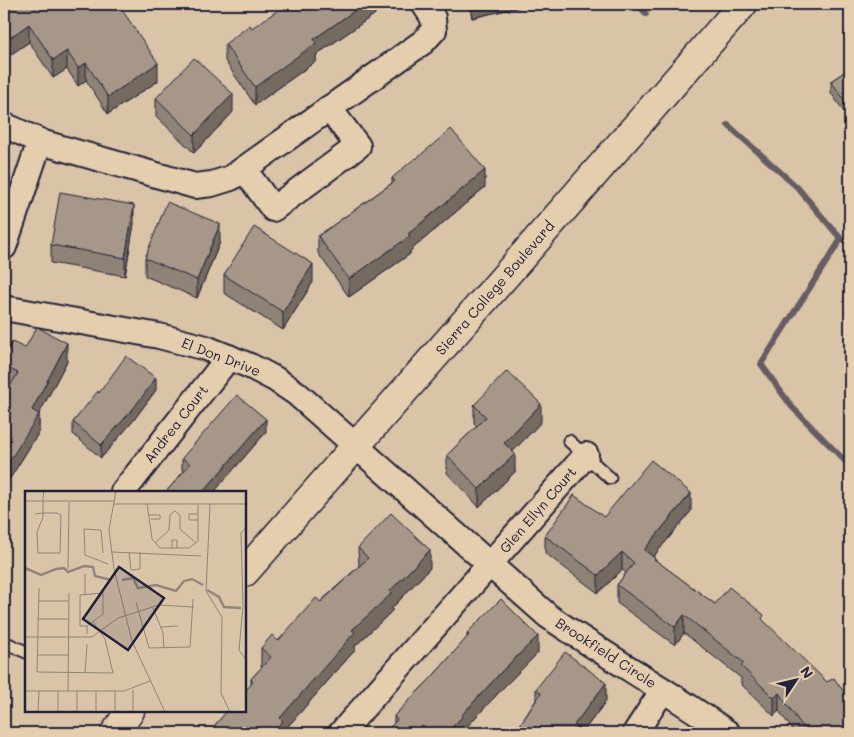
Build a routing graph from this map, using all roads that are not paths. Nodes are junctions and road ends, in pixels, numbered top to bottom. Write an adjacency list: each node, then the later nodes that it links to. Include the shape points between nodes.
1 (424, 4): 3 (street, via 433,18 434,30 423,42)
2 (743, 4): 10 (main road, Sierra College Boulevard)
3 (329, 108): 6 (street); 6 (street, via 358,146 273,209)
4 (4, 125): 5 (street)
5 (40, 141): 6 (street, via 195,186 231,178); 7 (street)
6 (244, 169)
7 (4, 247)
8 (4, 308): 9 (street, El Don Drive, via 159,336)
9 (229, 357): 10 (street, El Don Drive, via 296,393); 13 (street, Andrea Court)
10 (356, 446): 14 (street, Brookfield Circle); 15 (main road, Sierra College Boulevard)
11 (577, 448): 12 (lane); 14 (street, Glen Ellyn Court)
12 (610, 478)
13 (124, 491)
14 (489, 565): 18 (street, Brookfield Circle, via 548,616); 19 (street)
15 (246, 571)
16 (4, 642): 17 (lane)
17 (25, 652)
18 (663, 690): 20 (street); 21 (street, Brookfield Circle)
19 (341, 733)
20 (635, 733)
21 (728, 733)

